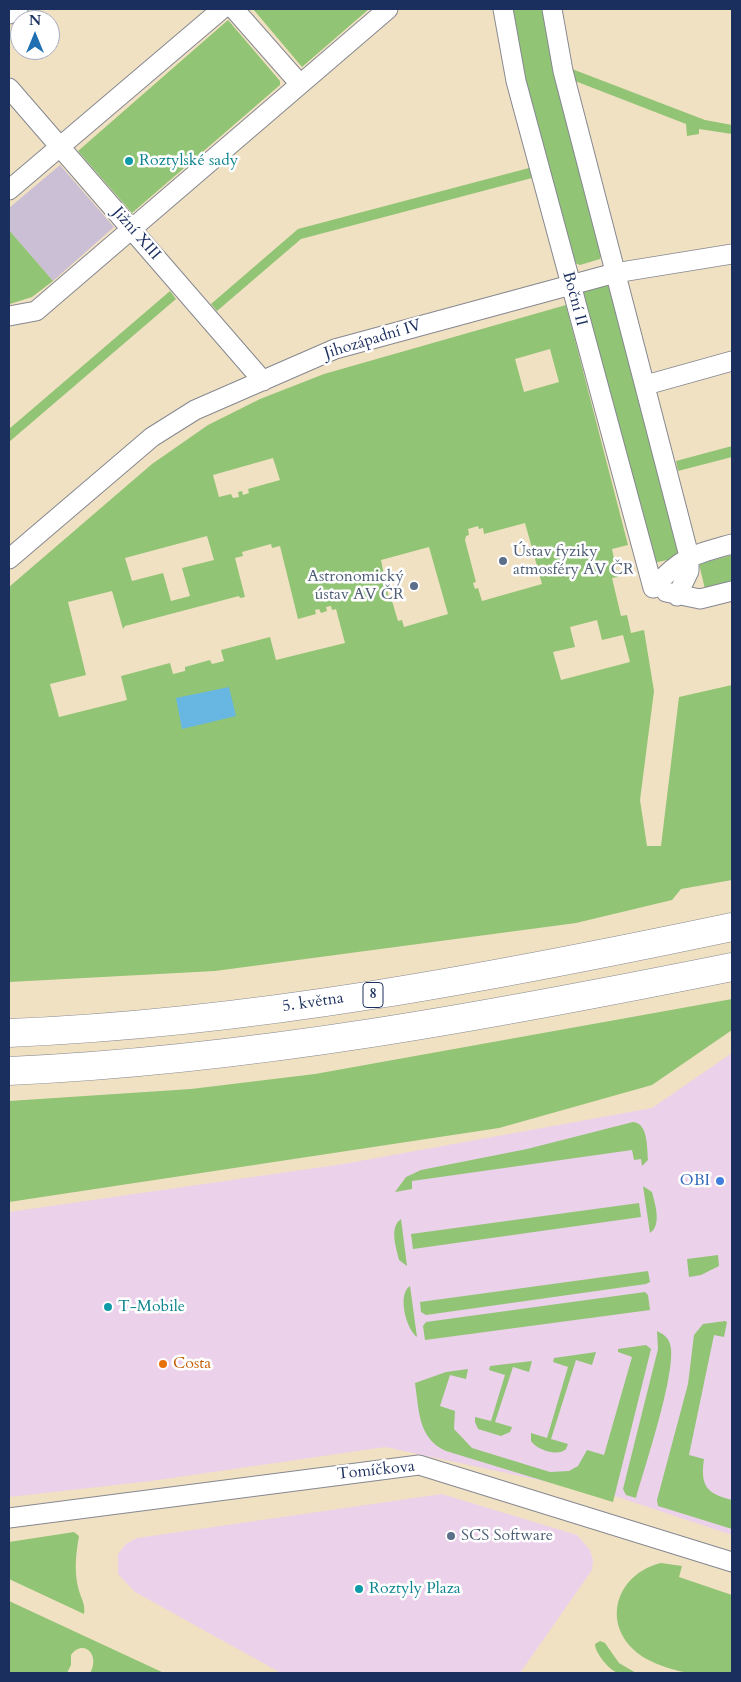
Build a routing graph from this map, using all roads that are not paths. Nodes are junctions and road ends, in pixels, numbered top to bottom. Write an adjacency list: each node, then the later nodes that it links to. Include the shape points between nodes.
1 (18, 9): 7 (street)
2 (222, 9): 10 (street)
3 (234, 9): 8 (street)
4 (388, 9): 8 (street)
5 (504, 9): 15 (street, Boční II, via 516,82)
6 (552, 9): 14 (street, via 563,71)
7 (9, 14)
8 (300, 84): 12 (street)
9 (9, 88): 10 (street, Jižní XIII)
10 (61, 146): 11 (street); 12 (street, Jižní XIII)
11 (9, 190)
12 (132, 229): 16 (street, via 36,311); 18 (street, Jižní XIII)
13 (732, 254): 14 (street, Jihozápadní IV)
14 (615, 273): 15 (street, Jihozápadní IV); 19 (street)
15 (570, 286): 18 (street, Jihozápadní IV, via 334,349); 23 (street, Boční II)
16 (9, 316)
17 (732, 361): 19 (street)
18 (263, 380): 22 (street, Jihozápadní IV, via 195,410 152,437)
19 (646, 385): 21 (street)
20 (732, 544): 21 (street)
21 (689, 556): 23 (street, via 669,570); 25 (street, via 689,571)
22 (9, 559)
23 (653, 588): 25 (street)
24 (732, 591): 25 (street, via 700,599)
25 (677, 596)
26 (732, 927): 28 (highway, 5. května / 8, via 479,977 303,1006)
27 (732, 967): 29 (highway, via 356,1037 198,1057)
28 (9, 1032)
29 (9, 1071)
30 (9, 1518): 31 (street, Tomíčkova, via 419,1465)
31 (732, 1562)

